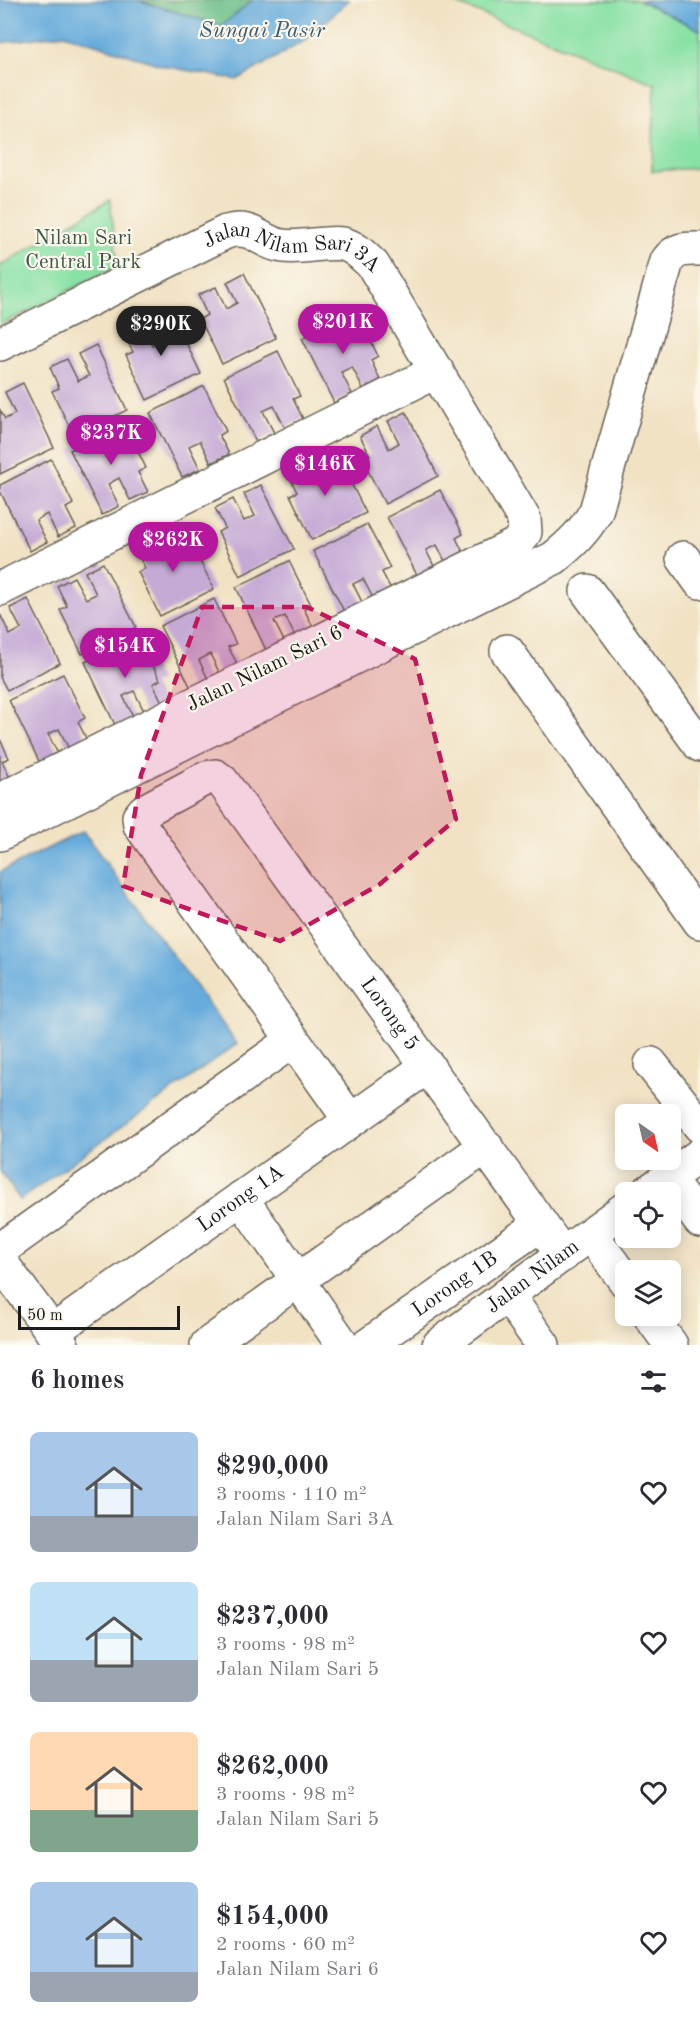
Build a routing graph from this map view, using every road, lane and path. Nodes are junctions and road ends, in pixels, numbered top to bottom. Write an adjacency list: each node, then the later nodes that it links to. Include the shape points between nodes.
1 (700, 249): 10 (street, via 680,249 667,261 596,511 571,544 554,558)
2 (0, 344): 3 (street, Jalan Nilam Sari 3A, via 239,229 279,246 343,244 359,251 373,265)
3 (437, 371): 4 (street, Jalan Nilam Sari 3A, via 524,519); 5 (street)
4 (525, 532): 9 (street, Jalan Nilam Sari 6, via 517,544)
5 (0, 589)
6 (587, 591): 8 (street)
7 (507, 651): 11 (street)
8 (700, 745)
9 (0, 800)
10 (0, 834)
11 (689, 883): 12 (street)
12 (700, 922)
13 (292, 1041): 15 (street, Lorong 5, via 140,825 139,817 144,811 206,778 215,776 222,781); 16 (street); 27 (street)
14 (651, 1064): 17 (street)
15 (428, 1066): 16 (street, Lorong 1A); 18 (street, Lorong 5)
16 (350, 1120): 21 (street, Lorong 1A)
17 (700, 1126)
18 (486, 1146): 25 (street, Lorong 5); 31 (street)
19 (700, 1155): 20 (street)
20 (662, 1182)
21 (241, 1198): 31 (street); 34 (street, Lorong 1A)
22 (681, 1205): 24 (street)
23 (615, 1216): 26 (street, Jalan Nilam)
24 (700, 1221)
25 (542, 1224): 28 (street, Lorong 5); 37 (street, Lorong 1B)
26 (591, 1234): 28 (street, Jalan Nilam); 30 (street)
27 (0, 1250)
28 (563, 1255): 32 (street, Jalan Nilam)
29 (0, 1261): 34 (street)
30 (615, 1267)
31 (298, 1280): 35 (street); 36 (street)
32 (507, 1295): 38 (street, Jalan Nilam); 39 (street)
33 (657, 1326): 40 (street)
34 (57, 1338)
35 (207, 1345)
36 (344, 1345)
37 (368, 1345)
38 (439, 1345)
39 (543, 1345)
40 (671, 1345)

